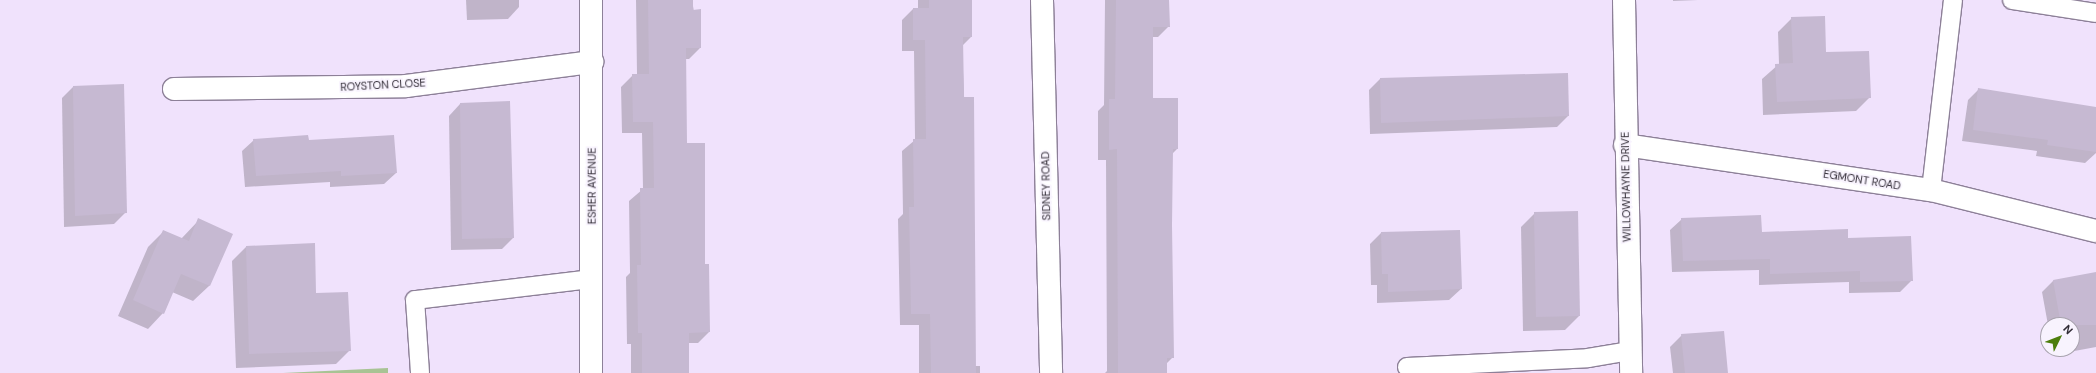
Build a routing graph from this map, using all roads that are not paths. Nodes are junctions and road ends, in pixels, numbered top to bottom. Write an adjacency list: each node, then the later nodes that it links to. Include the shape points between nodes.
1 (591, 0): 7 (street, ESHER AVENUE)
2 (1042, 0): 17 (street, SIDNEY ROAD)
3 (1624, 0): 9 (street, WILLOWHAYNE DRIVE)
4 (1953, 0): 10 (lane)
5 (2012, 0): 6 (lane)
6 (2096, 13)
7 (592, 62): 8 (street, ROYSTON CLOSE, via 406,86); 12 (street, ESHER AVENUE)
8 (174, 89)
9 (1625, 145): 10 (street, EGMONT ROAD); 13 (street, WILLOWHAYNE DRIVE)
10 (1931, 190): 11 (street, EGMONT ROAD)
11 (2096, 231)
12 (592, 280): 15 (lane, via 415,300); 16 (street, ESHER AVENUE)
13 (1630, 351): 14 (lane, via 1588,358); 18 (street, WILLOWHAYNE DRIVE)
14 (1407, 367)
15 (420, 373)
16 (592, 373)
17 (1051, 373)
18 (1631, 373)

